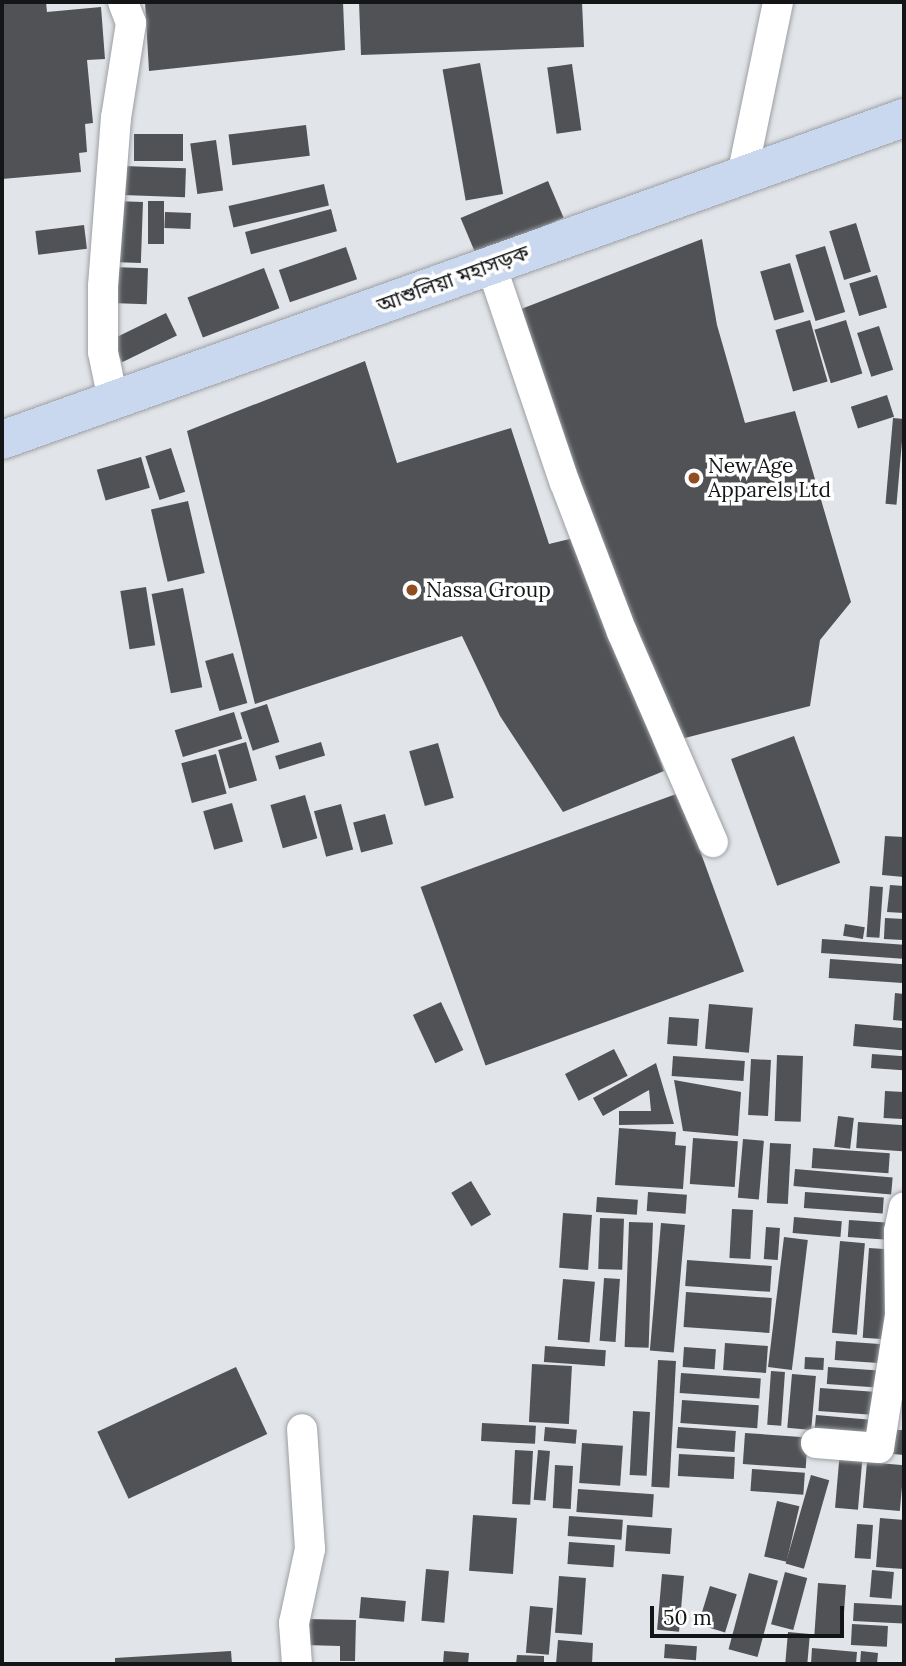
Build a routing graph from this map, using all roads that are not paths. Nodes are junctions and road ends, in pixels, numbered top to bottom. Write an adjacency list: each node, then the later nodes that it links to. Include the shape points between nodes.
1 (122, 2): 6 (street, via 131,23 116,118 103,286 103,352)
2 (778, 2): 4 (street)
3 (904, 118): 4 (highway, আশুলিয়া মহাসড়ক)
4 (742, 176): 5 (highway, আশুলিয়া মহাসড়ক)
5 (491, 265): 6 (highway, আশুলিয়া মহাসড়ক); 8 (street, via 617,619)
6 (113, 400): 7 (highway, আশুলিয়া মহাসড়ক)
7 (2, 440)
8 (713, 842)
9 (904, 1208): 11 (street, via 899,1231 900,1315 879,1448)
10 (302, 1429): 12 (street, via 310,1549 295,1623)
11 (816, 1443)
12 (297, 1664)

